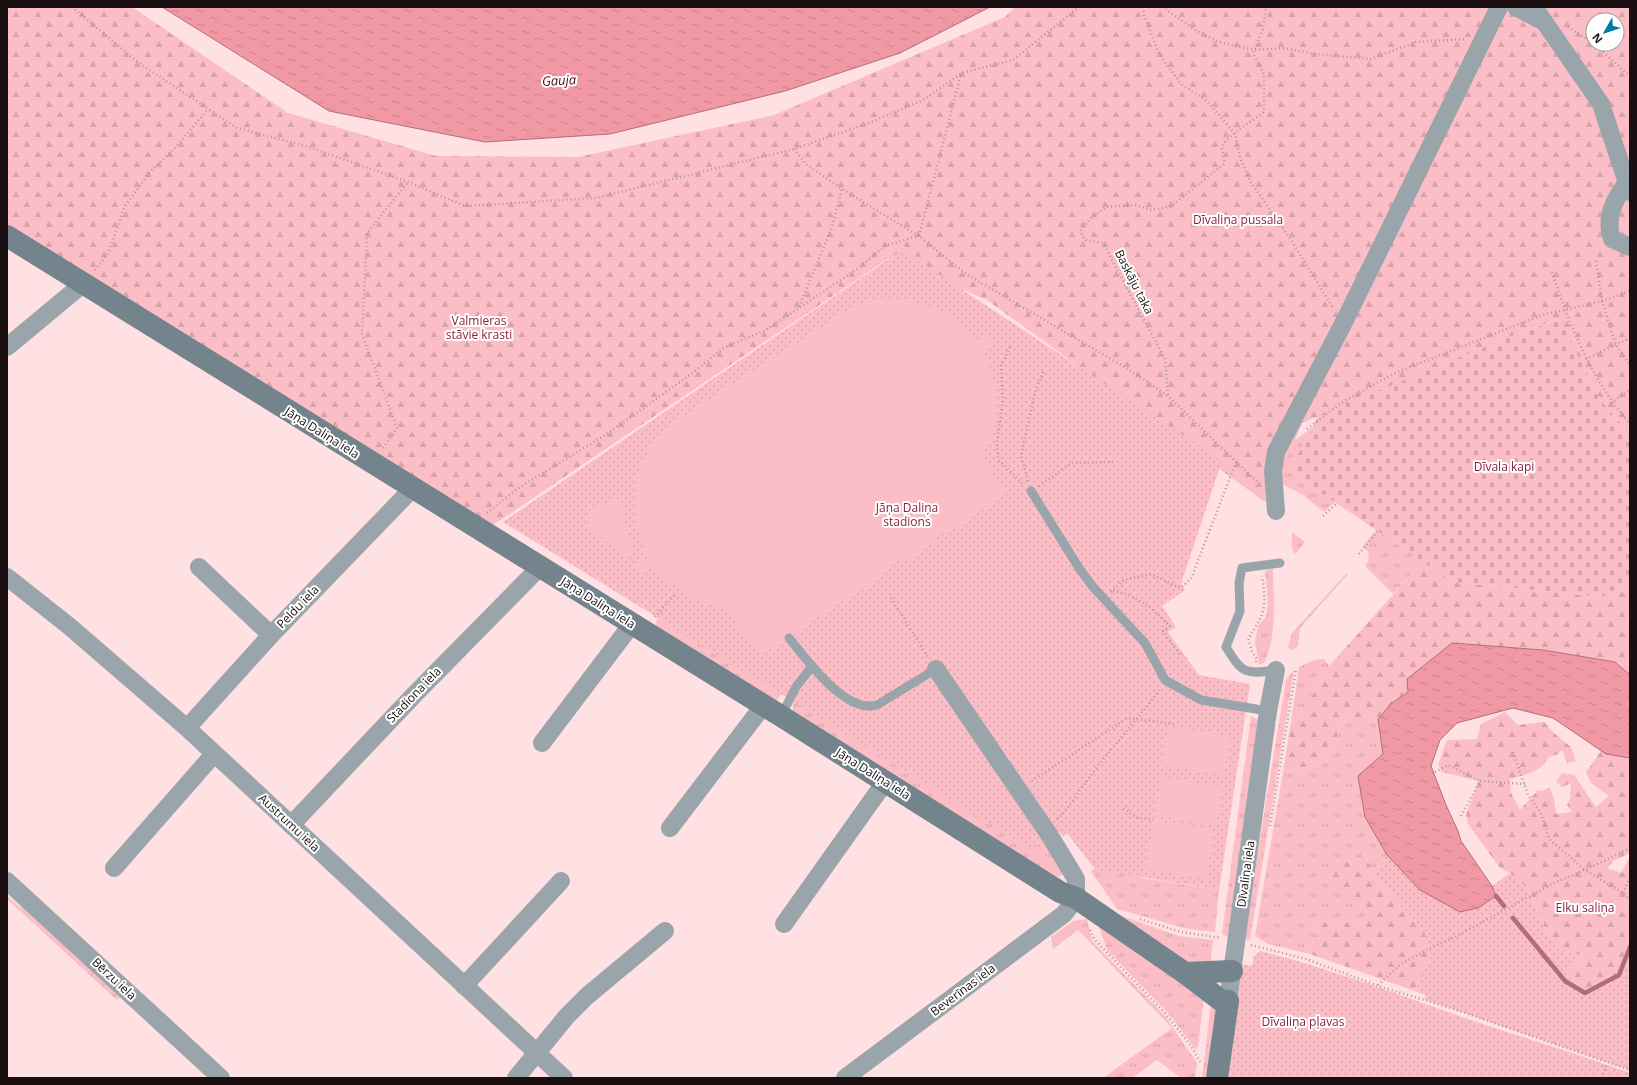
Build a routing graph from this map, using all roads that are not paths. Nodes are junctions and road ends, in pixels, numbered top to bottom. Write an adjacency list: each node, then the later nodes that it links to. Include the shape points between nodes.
1 (1499, 7): 12 (street, via 1343,324 1276,452 1273,471)
2 (1516, 7): 4 (street)
3 (1534, 7): 4 (street)
4 (1544, 22): 5 (street, via 1601,104)
5 (1629, 188): 7 (street, via 1619,193 1610,214 1608,230 1612,239)
6 (7, 236): 8 (street, Jāņa Daliņa iela)
7 (1630, 247)
8 (84, 283): 9 (street); 10 (street, Jāņa Daliņa iela)
9 (7, 346)
10 (412, 489): 15 (street, Jāņa Daliņa iela); 18 (street, Peldu iela)
11 (1031, 492): 23 (lane, via 1079,568 1145,643 1165,680 1201,700)
12 (1276, 511)
13 (1280, 564): 22 (lane, via 1242,568 1239,583 1240,611 1226,647 1239,667 1254,674)
14 (198, 567): 18 (street)
15 (540, 567): 17 (street, Jāņa Daliņa iela); 29 (street, Stadiona iela)
16 (7, 577): 25 (street, Austrumu iela, via 69,626)
17 (638, 628): 24 (street, Jāņa Daliņa iela); 26 (street)
18 (271, 635): 25 (street, Peldu iela)
19 (789, 638): 20 (lane)
20 (812, 666): 21 (lane, via 853,704 869,707 877,705); 24 (lane)
21 (936, 669): 34 (street, via 1076,879)
22 (1276, 670): 23 (street, Dīvaliņa iela)
23 (1268, 710): 37 (street, Dīvaliņa iela)
24 (772, 711): 28 (street, Jāņa Daliņa iela); 30 (street)
25 (187, 728): 27 (street, Austrumu iela)
26 (542, 743)
27 (214, 754): 29 (street, Austrumu iela); 31 (street)
28 (886, 782): 34 (street, Jāņa Daliņa iela, via 1060,892); 35 (street)
29 (291, 825): 39 (street, Austrumu iela)
30 (670, 828)
31 (114, 868)
32 (7, 880): 42 (street, Bērzu iela)
33 (561, 881): 39 (street)
34 (1076, 898): 38 (street, Jāņa Daliņa iela); 45 (street, Beverīnas iela, via 1064,914)
35 (784, 924)
36 (665, 931): 41 (street, via 587,996 567,1016)
37 (1232, 971): 38 (street); 40 (street, Dīvaliņa iela)
38 (1185, 973): 40 (street, Jāņa Daliņa iela)
39 (464, 986): 41 (street, Austrumu iela)
40 (1228, 1003): 46 (street, Dīvaliņa iela)
41 (538, 1053): 43 (street); 44 (street, Austrumu iela)
42 (221, 1078)
43 (516, 1078)
44 (564, 1078)
45 (845, 1078)
46 (1218, 1078)

